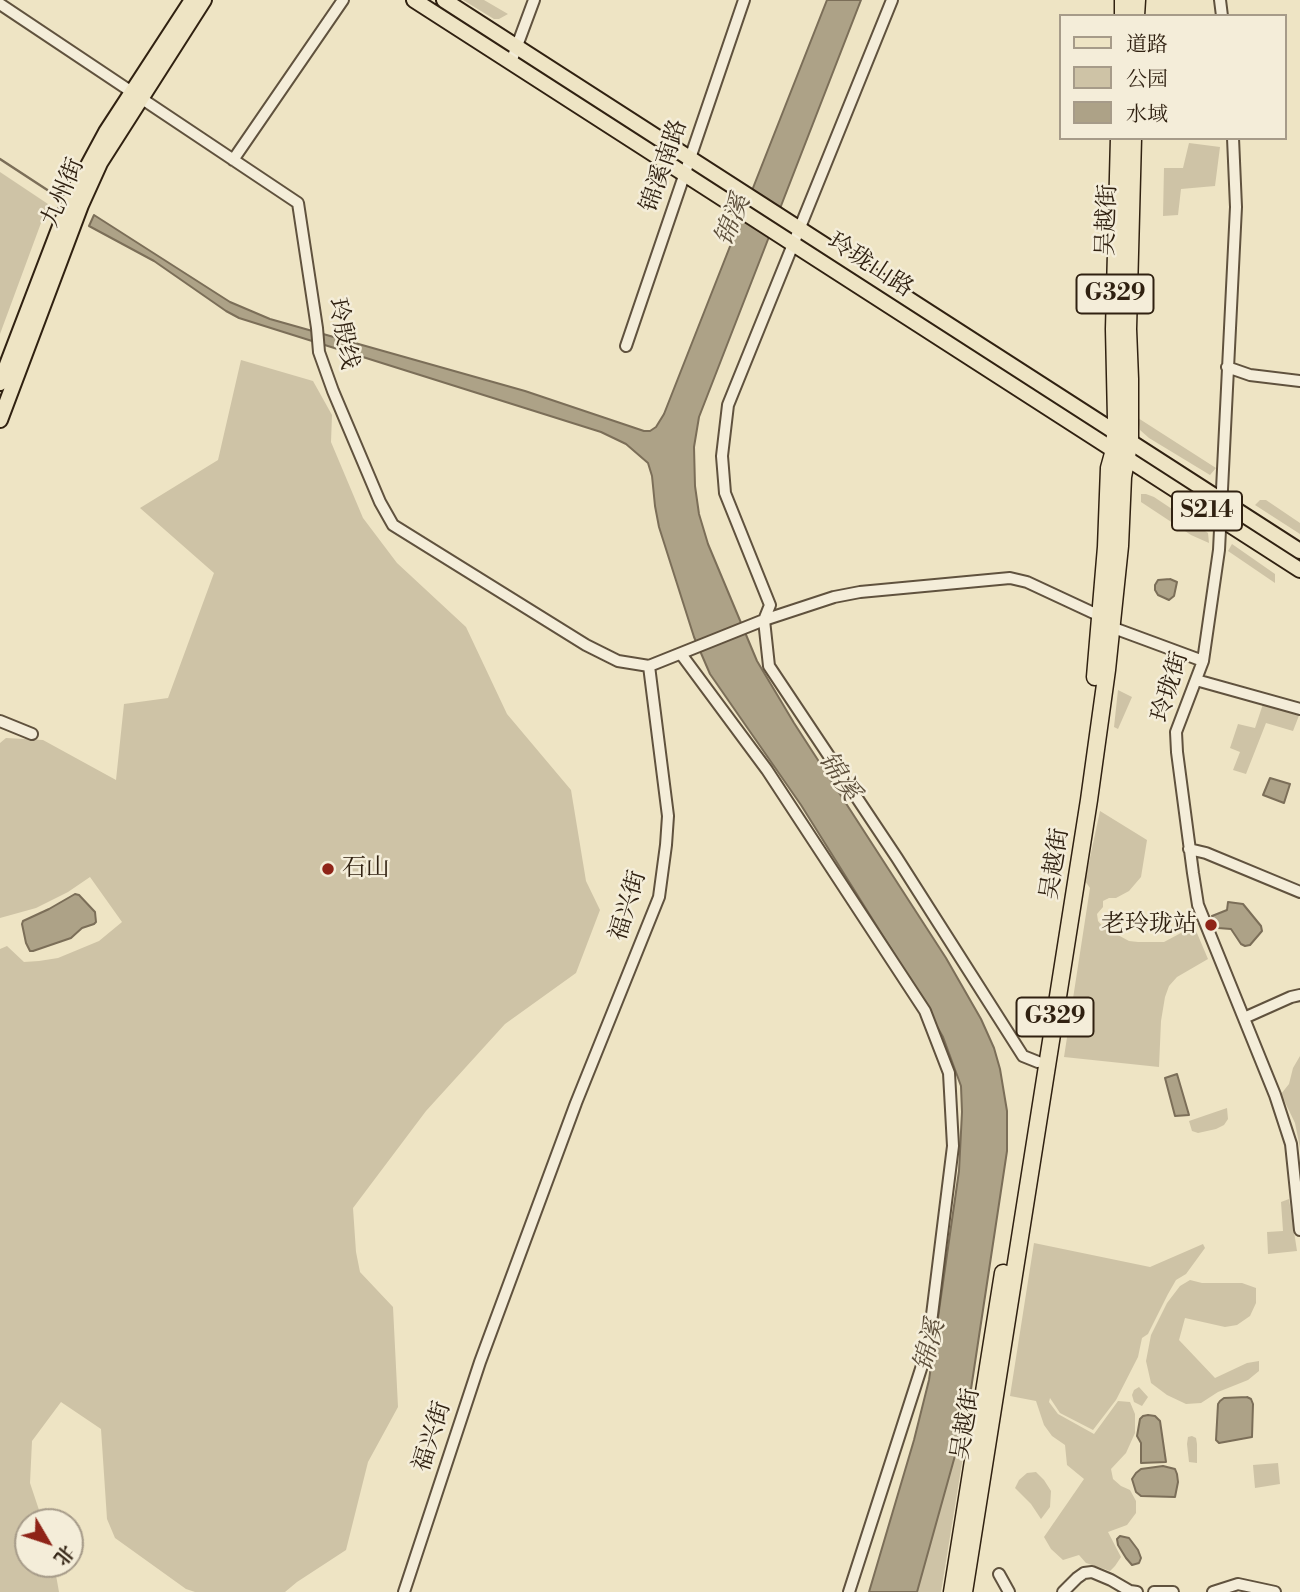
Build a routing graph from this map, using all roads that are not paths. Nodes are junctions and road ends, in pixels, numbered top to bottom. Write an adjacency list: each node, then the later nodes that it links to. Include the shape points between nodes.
1 (192, 0): 12 (main road, 九州街)
2 (204, 0): 12 (main road, 九州街)
3 (343, 0): 17 (street)
4 (414, 0): 11 (main road, 玲珑山路)
5 (444, 0): 10 (main road, 玲珑山路)
6 (534, 0): 10 (street)
7 (744, 0): 16 (street, 锦溪南路)
8 (892, 0): 19 (street)
9 (0, 4): 12 (street, 玲殷线)
10 (517, 47): 11 (street); 16 (main road, 玲珑山路)
11 (512, 62): 18 (main road, 玲珑山路)
12 (136, 95): 17 (street, 玲殷线); 24 (main road, 九州街, via 106,132 72,195); 25 (main road, 九州街, via 81,205)
13 (1119, 140): 26 (highway, 吴越街 / G329)
14 (1133, 140): 27 (highway, 吴越街 / G329)
15 (1233, 140): 22 (street, 玲珑街, via 1236,207)
16 (690, 158): 18 (street, 锦溪南路); 19 (main road, 玲珑山路)
17 (233, 160): 37 (street, 玲殷线, via 298,203 320,352 393,525 586,645 618,661)
18 (685, 174): 20 (main road, 玲珑山路); 21 (street, 锦溪南路)
19 (799, 228): 20 (street); 26 (main road, 玲珑山路)
20 (792, 243): 28 (main road, 玲珑山路); 33 (street, via 728,405 722,456 725,493 769,605)
21 (626, 346)
22 (1227, 367): 23 (street, via 1250,375); 29 (street, 玲珑街)
23 (1300, 381)
24 (0, 383)
25 (0, 420)
26 (1115, 431): 27 (main road, 玲珑山路); 28 (highway, 吴越街 / G329)
27 (1130, 440): 28 (highway, 吴越街 / G329); 29 (main road, 玲珑山路 / S214)
28 (1120, 454): 30 (main road, 玲珑山路 / S214); 34 (highway, 吴越街 / G329, via 1110,468)
29 (1222, 500): 30 (street, 玲珑街); 31 (main road, 玲珑山路 / S214)
30 (1221, 520): 32 (main road, 玲珑山路 / S214); 36 (street, 玲珑街)
31 (1300, 551)
32 (1300, 570)
33 (764, 620): 34 (street, via 860,592 1010,578); 35 (street); 46 (street, via 769,666 1023,1056)
34 (1106, 622): 36 (street); 46 (highway, 吴越街 / G329); 53 (highway, 吴越街 / G329, via 1087,813)
35 (681, 654): 37 (street); 51 (street, via 767,770 925,1011 949,1073 953,1146 928,1347)
36 (1203, 661): 38 (street, 玲珑街)
37 (649, 666): 50 (street, 福兴街, via 667,816 659,897 485,1349)
38 (1195, 680): 39 (street); 42 (street, 玲珑街, via 1176,732)
39 (1300, 709)
40 (0, 721): 41 (street)
41 (32, 734)
42 (1189, 849): 43 (street); 45 (street, 玲珑街, via 1198,905)
43 (1300, 892)
44 (1300, 995): 45 (street)
45 (1244, 1018): 47 (street, 玲珑街, via 1291,1144)
46 (1038, 1062): 52 (highway, 吴越街 / G329)
47 (1299, 1202): 48 (street, 玲珑街)
48 (1300, 1230)
49 (999, 1574): 54 (street)
50 (404, 1592)
51 (849, 1592)
52 (952, 1592)
53 (964, 1592)
54 (1009, 1592)
55 (1063, 1592): 56 (street, via 1084,1573 1092,1572)
56 (1137, 1592)
57 (1154, 1592): 58 (street)
58 (1173, 1592)
59 (1213, 1592): 60 (street, via 1238,1584)
60 (1275, 1592)

